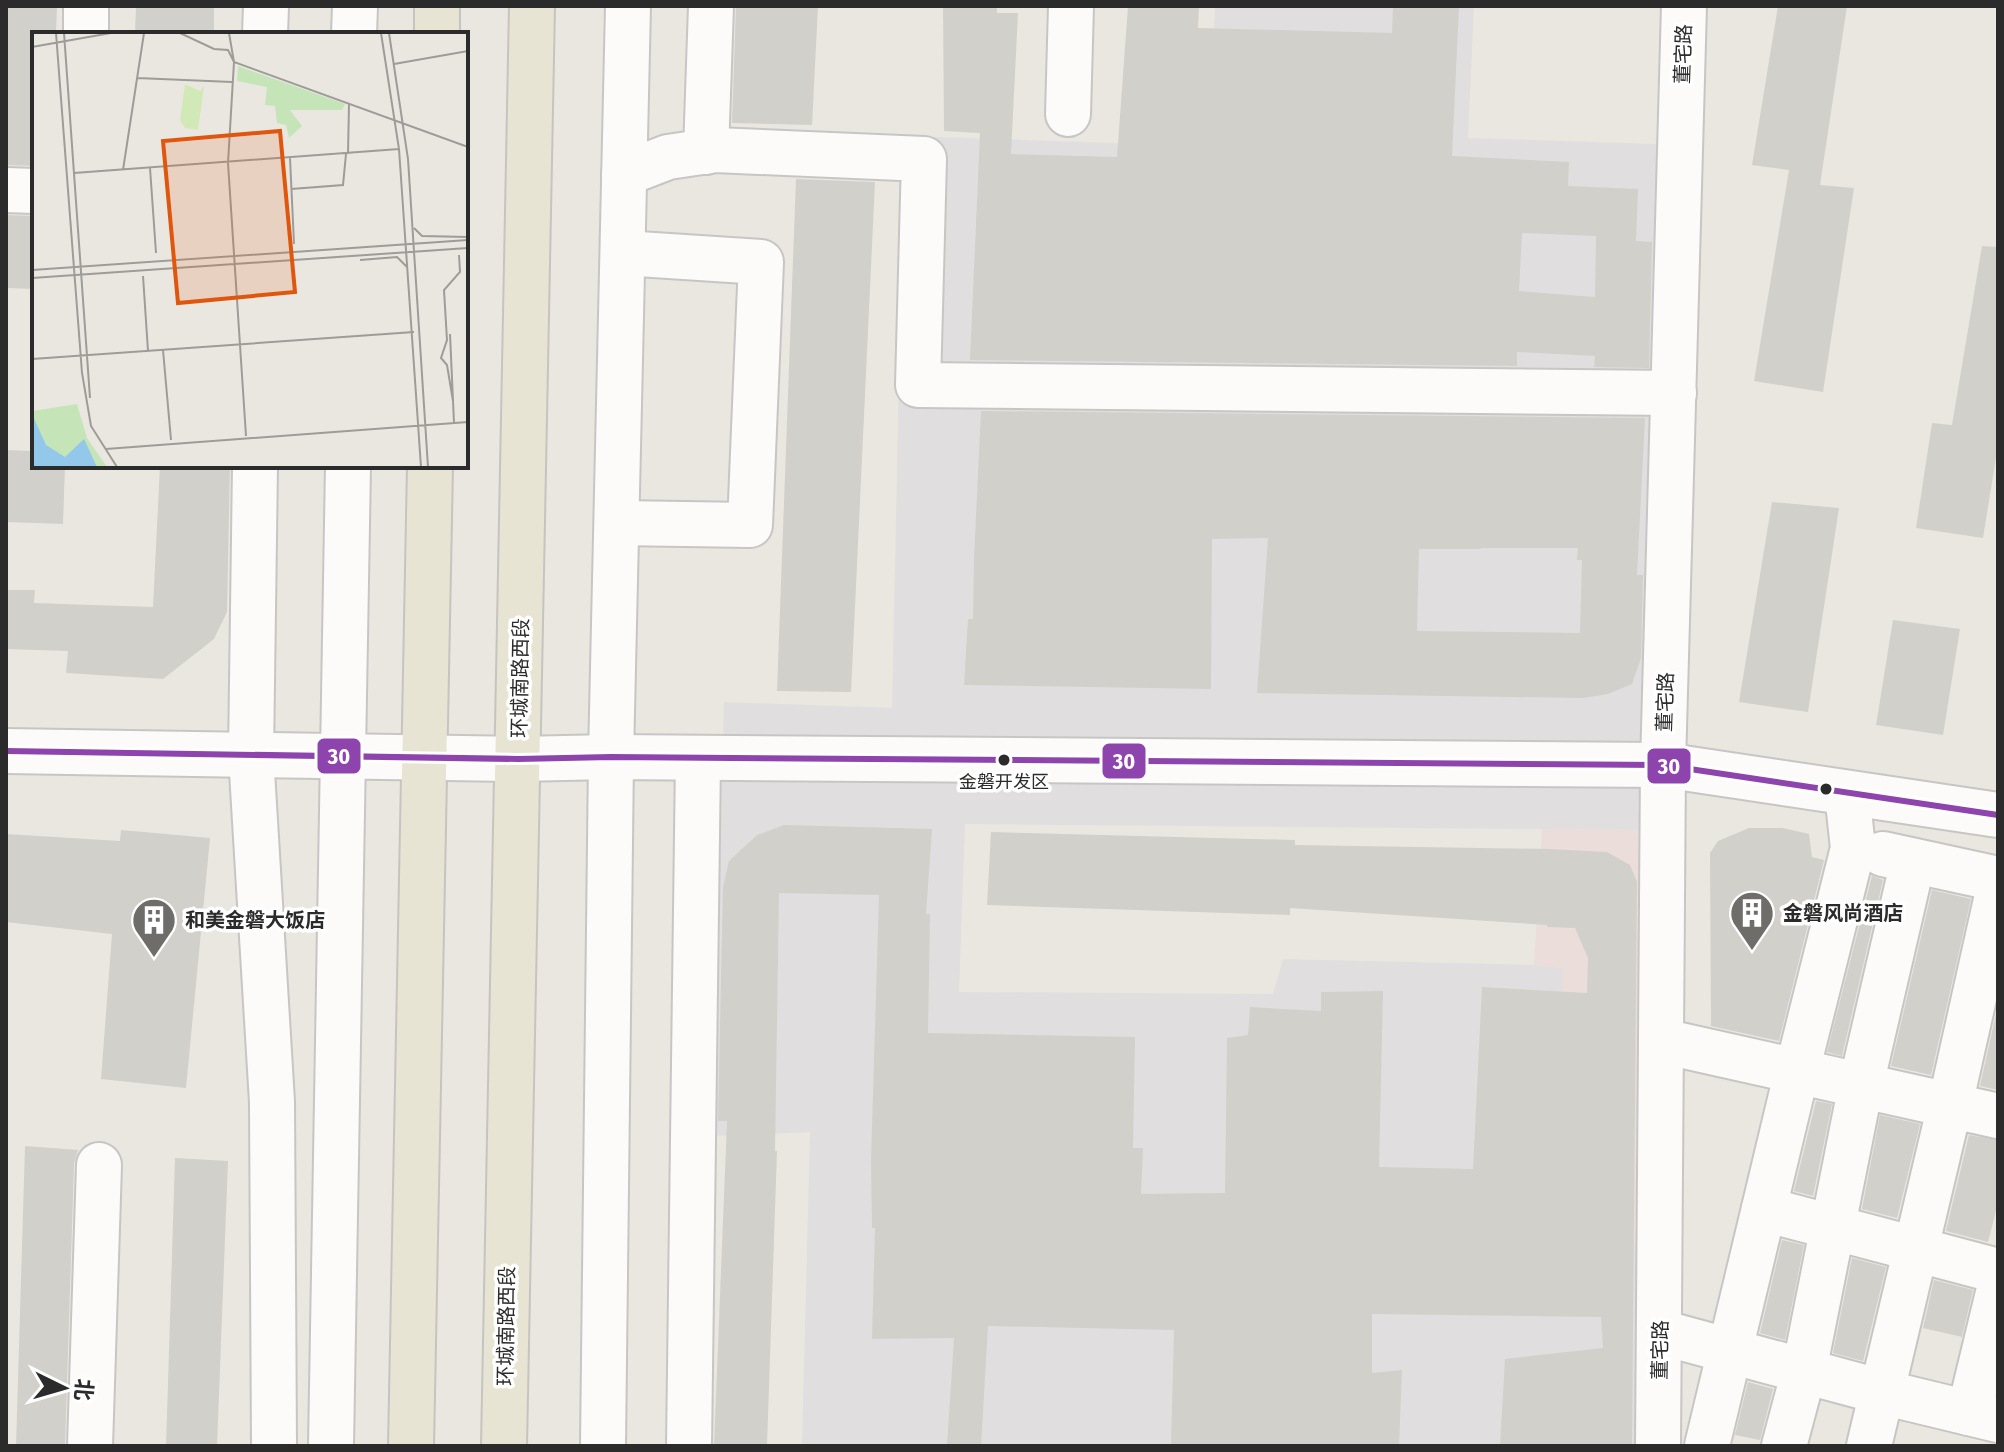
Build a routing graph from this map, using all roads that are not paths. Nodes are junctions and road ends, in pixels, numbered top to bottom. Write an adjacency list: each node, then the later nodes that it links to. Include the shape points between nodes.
1 (86, 6): 10 (street)
2 (266, 6): 11 (street)
3 (355, 6): 12 (street)
4 (437, 6): 13 (main road)
5 (532, 6): 31 (main road, 环城南路西段)
6 (628, 6): 16 (street)
7 (711, 6): 15 (street)
8 (1071, 6): 14 (street)
9 (1684, 6): 20 (street, 董宅路)
10 (86, 32)
11 (265, 32)
12 (354, 32)
13 (437, 32)
14 (1068, 114)
15 (706, 152): 16 (street, via 668,157); 20 (street, via 924,159 918,385)
16 (624, 174): 19 (street)
17 (6, 190): 18 (street)
18 (32, 191)
19 (623, 253): 24 (street); 24 (street, via 761,262 750,525)
20 (1674, 393): 32 (street, 董宅路)
21 (255, 468): 26 (street)
22 (348, 468): 27 (street)
23 (430, 468): 28 (main road)
24 (617, 523): 29 (street)
25 (6, 751): 26 (street)
26 (251, 755): 27 (street); 56 (street, via 272,1102)
27 (344, 757): 28 (street); 57 (street)
28 (426, 757): 31 (street); 58 (main road)
29 (611, 757): 30 (street); 31 (street); 60 (street)
30 (698, 758): 32 (street); 61 (street)
31 (518, 759): 59 (main road, 环城南路西段)
32 (1663, 765): 33 (street); 39 (street, 董宅路)
33 (1847, 793): 34 (street); 35 (street)
34 (1998, 815)
35 (1853, 848): 36 (street); 40 (street)
36 (1913, 861): 37 (street); 41 (street)
37 (1998, 879)
38 (1998, 891): 42 (street)
39 (1662, 1041): 40 (street); 50 (street, 董宅路)
40 (1797, 1071): 41 (street); 45 (street)
41 (1861, 1085): 42 (street); 46 (street)
42 (1950, 1105): 43 (street); 47 (street)
43 (1998, 1116)
44 (99, 1165): 55 (street)
45 (1764, 1209): 46 (street); 51 (street)
46 (1833, 1227): 47 (street); 52 (street)
47 (1915, 1249): 48 (street); 53 (street)
48 (1998, 1271)
49 (1998, 1293): 54 (street)
50 (1660, 1332): 51 (street); 62 (street, 董宅路)
51 (1730, 1351): 52 (street); 63 (street)
52 (1804, 1371): 53 (street); 64 (street)
53 (1882, 1392): 54 (street); 65 (street)
54 (1984, 1417)
55 (90, 1446)
56 (274, 1446)
57 (331, 1446)
58 (411, 1446)
59 (504, 1446)
60 (603, 1446)
61 (689, 1446)
62 (1658, 1446)
63 (1707, 1446)
64 (1784, 1446)
65 (1869, 1446)

